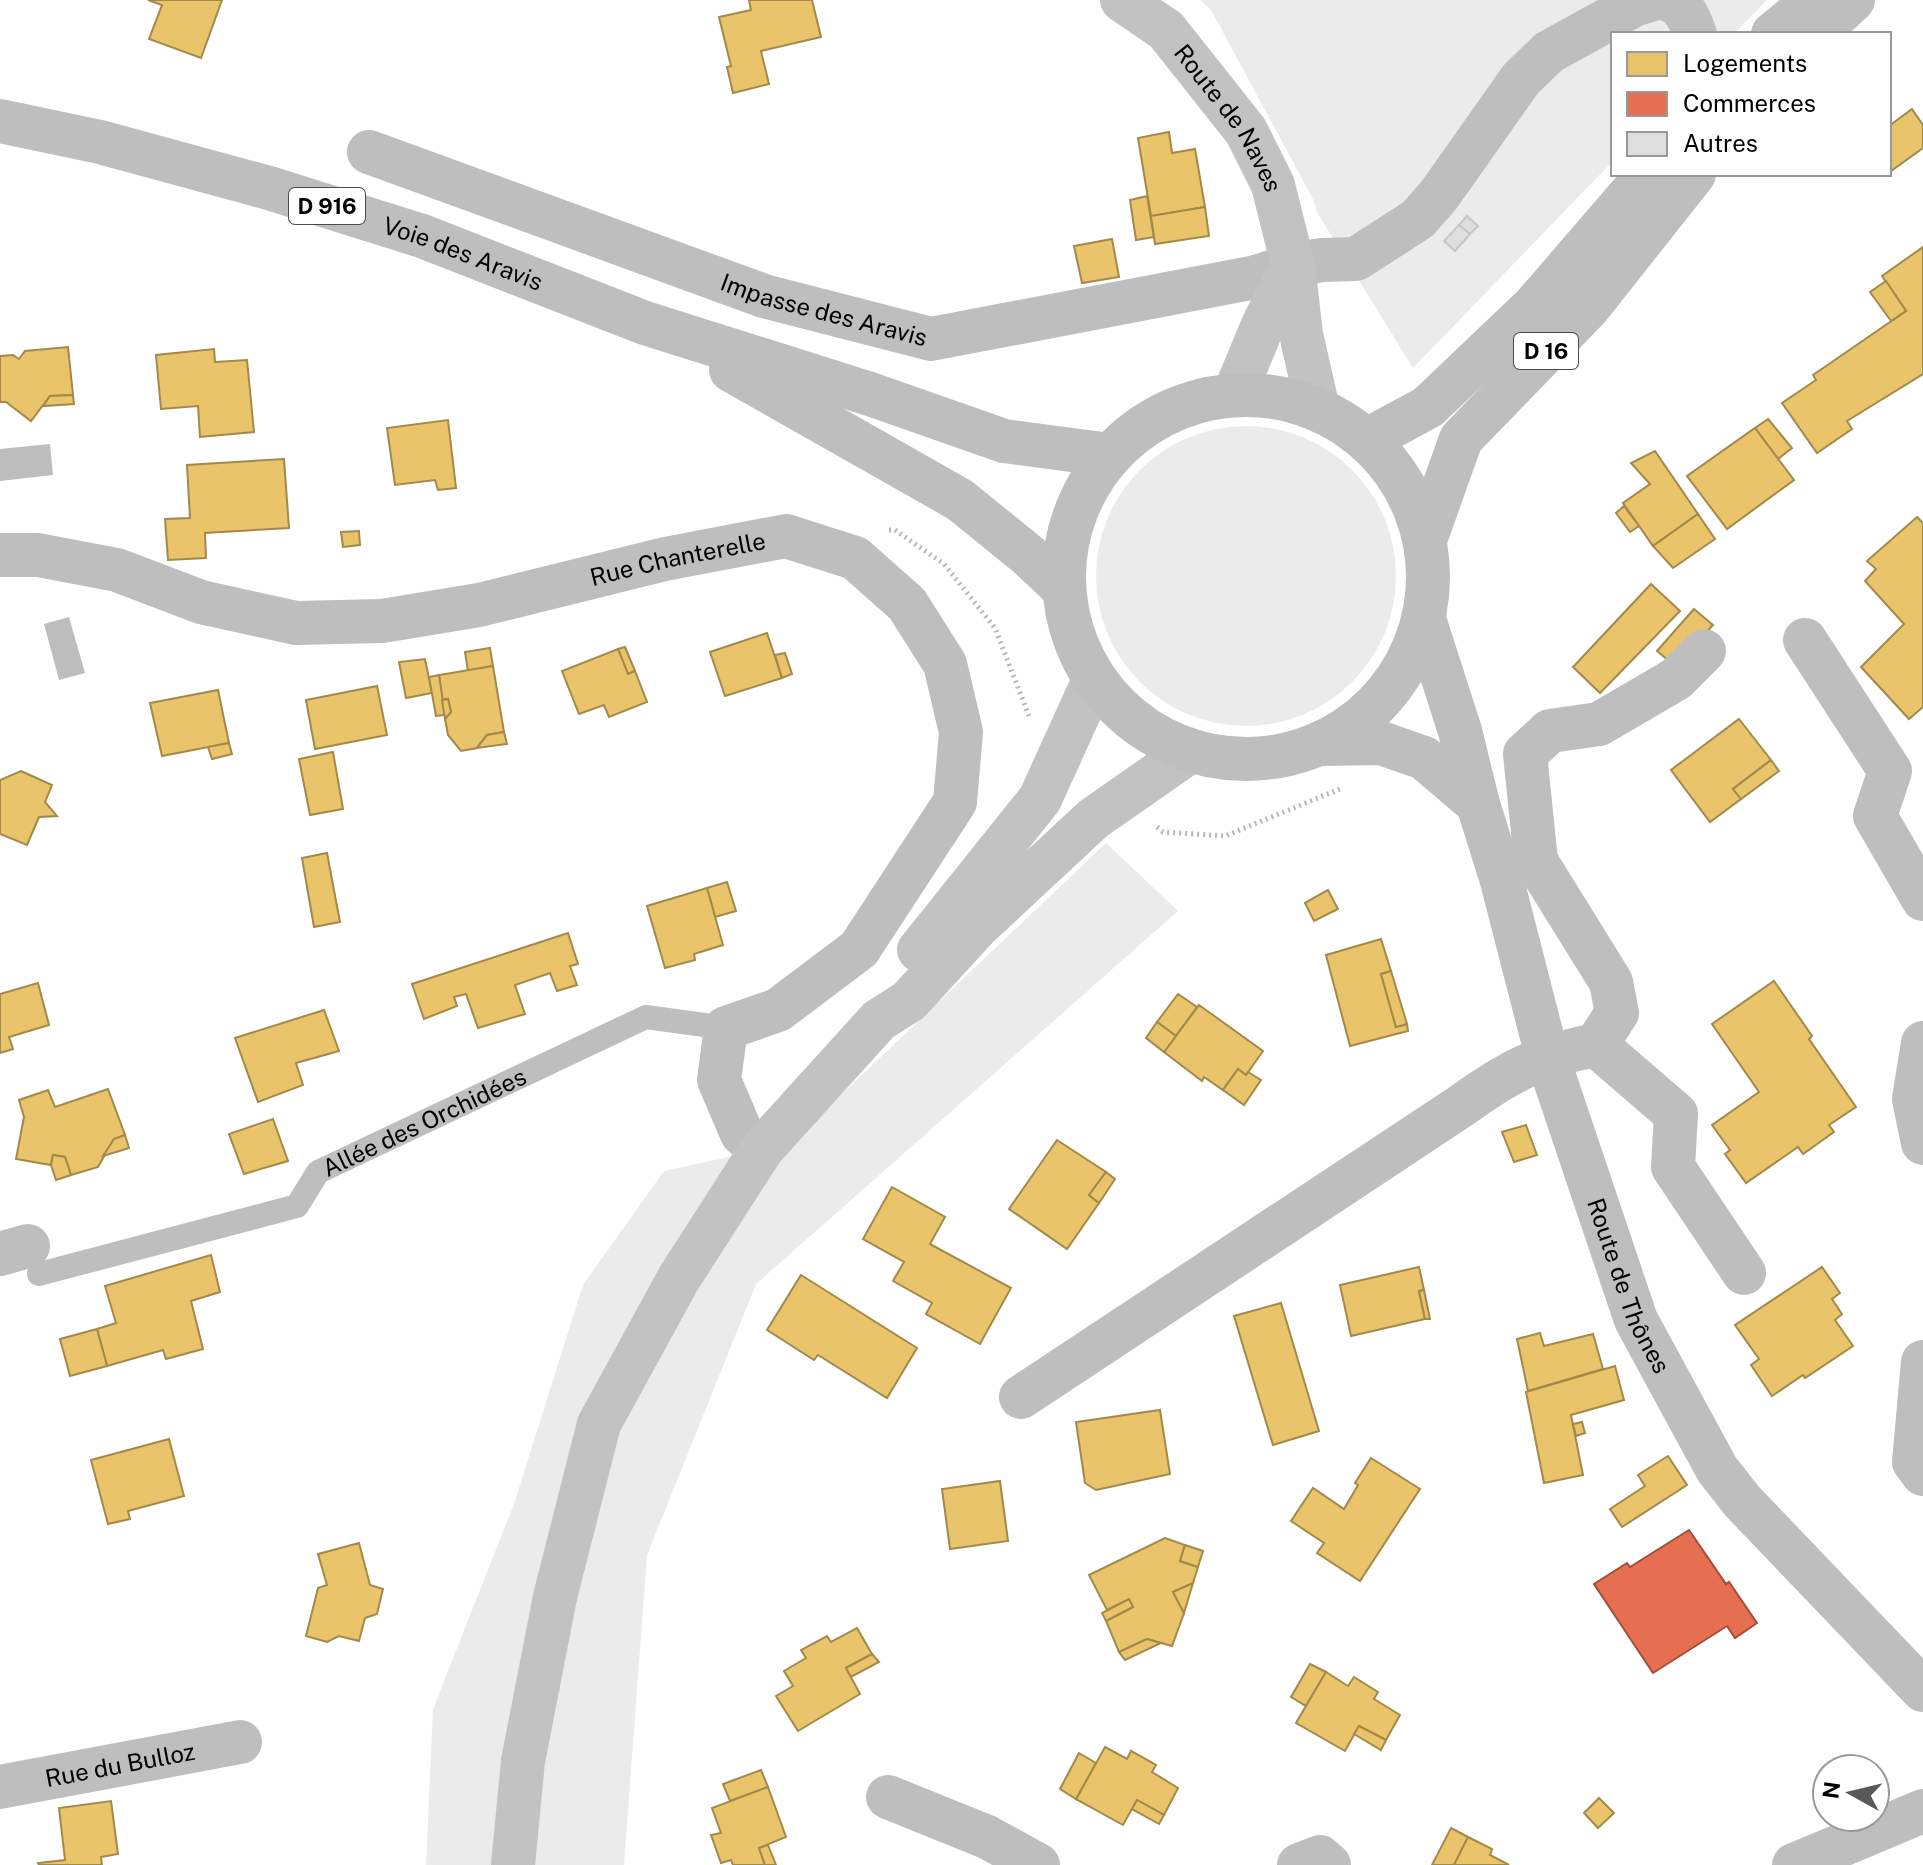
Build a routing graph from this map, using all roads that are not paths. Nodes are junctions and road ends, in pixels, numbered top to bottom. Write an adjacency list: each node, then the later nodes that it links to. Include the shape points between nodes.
1 (1122, 0): 13 (main road, Route de Naves, via 1166,30 1246,131 1273,185)
2 (1650, 0): 13 (main road, Impasse des Aravis, via 1549,52 1521,79 1418,219 1356,259)
3 (1669, 0): 6 (main road, via 1689,18)
4 (1814, 0): 7 (main road)
5 (1853, 0): 8 (main road)
6 (1694, 32)
7 (1775, 32)
8 (1818, 32)
9 (0, 121): 14 (main road, Voie des Aravis / D 916, via 269,188 422,236)
10 (369, 152): 13 (main road, Impasse des Aravis, via 764,296 931,339 1256,277)
11 (1646, 176): 17 (main road, D 16, via 1534,306 1460,377 1428,407)
12 (1692, 176): 19 (main road, D 16, via 1588,308 1461,439)
13 (1293, 265): 15 (main road); 16 (main road, Route de Naves)
14 (645, 323): 18 (main road, Voie des Aravis / D 916, via 1004,441); 21 (main road, Voie des Aravis / D 916, via 960,500)
15 (1234, 395): 16 (main road, via 1277,397); 18 (main road, via 1188,404 1146,424)
16 (1318, 409): 17 (main road)
17 (1367, 440): 19 (main road, via 1400,480)
18 (1110, 455): 21 (main road, via 1083,495 1066,540)
19 (1425, 540): 22 (main road, via 1429,580)
20 (0, 555): 31 (main road, Rue Chanterelle, via 38,555 117,570 201,602 296,623 382,621 479,605 665,559 786,536 855,558 907,604 945,664 961,732 955,802 859,949 778,1010)
21 (1063, 588): 25 (main road, via 1078,651)
22 (1424, 619): 26 (main road, via 1410,659 1387,694 1357,723); 28 (main road, Route de Thônes)
23 (1805, 640): 29 (main road, via 1890,771 1875,816)
24 (1704, 651): 33 (main road, via 1676,679 1599,724 1550,731 1525,754 1536,861 1611,982 1617,1013)
25 (1094, 680): 27 (main road, via 1135,724); 30 (main road, via 1040,799 890,986)
26 (1322, 744): 27 (main road, via 1240,761); 28 (main road, via 1381,743 1424,758)
27 (1189, 752): 30 (main road, via 1093,819 976,928 909,1001)
28 (1478, 804): 34 (main road, Route de Thônes)
29 (1923, 899)
30 (879, 1020): 36 (main road)
31 (726, 1028): 36 (main road, via 719,1080 742,1134); 37 (lane, Allée des Orchidées, via 646,1017 318,1172 297,1206)
32 (1923, 1043): 35 (main road, via 1914,1099)
33 (1596, 1045): 34 (main road); 38 (main road, via 1676,1114 1673,1167)
34 (1547, 1056): 40 (main road, via 1504,1075); 42 (main road, Route de Thônes, via 1636,1320 1717,1469)
35 (1923, 1143)
36 (762, 1149): 47 (main road, via 679,1278 599,1424 552,1612 523,1761)
37 (22, 1258)
38 (1744, 1273)
39 (1923, 1362): 41 (main road, via 1914,1462)
40 (1021, 1397)
41 (1923, 1474)
42 (1923, 1690)
43 (240, 1742): 44 (main road, Rue du Bulloz)
44 (0, 1787)
45 (888, 1797): 48 (main road, via 987,1837)
46 (1923, 1811): 51 (main road)
47 (513, 1865)
48 (1038, 1865)
49 (1299, 1865): 50 (main road, via 1320,1857)
50 (1329, 1865)
51 (1794, 1865)

